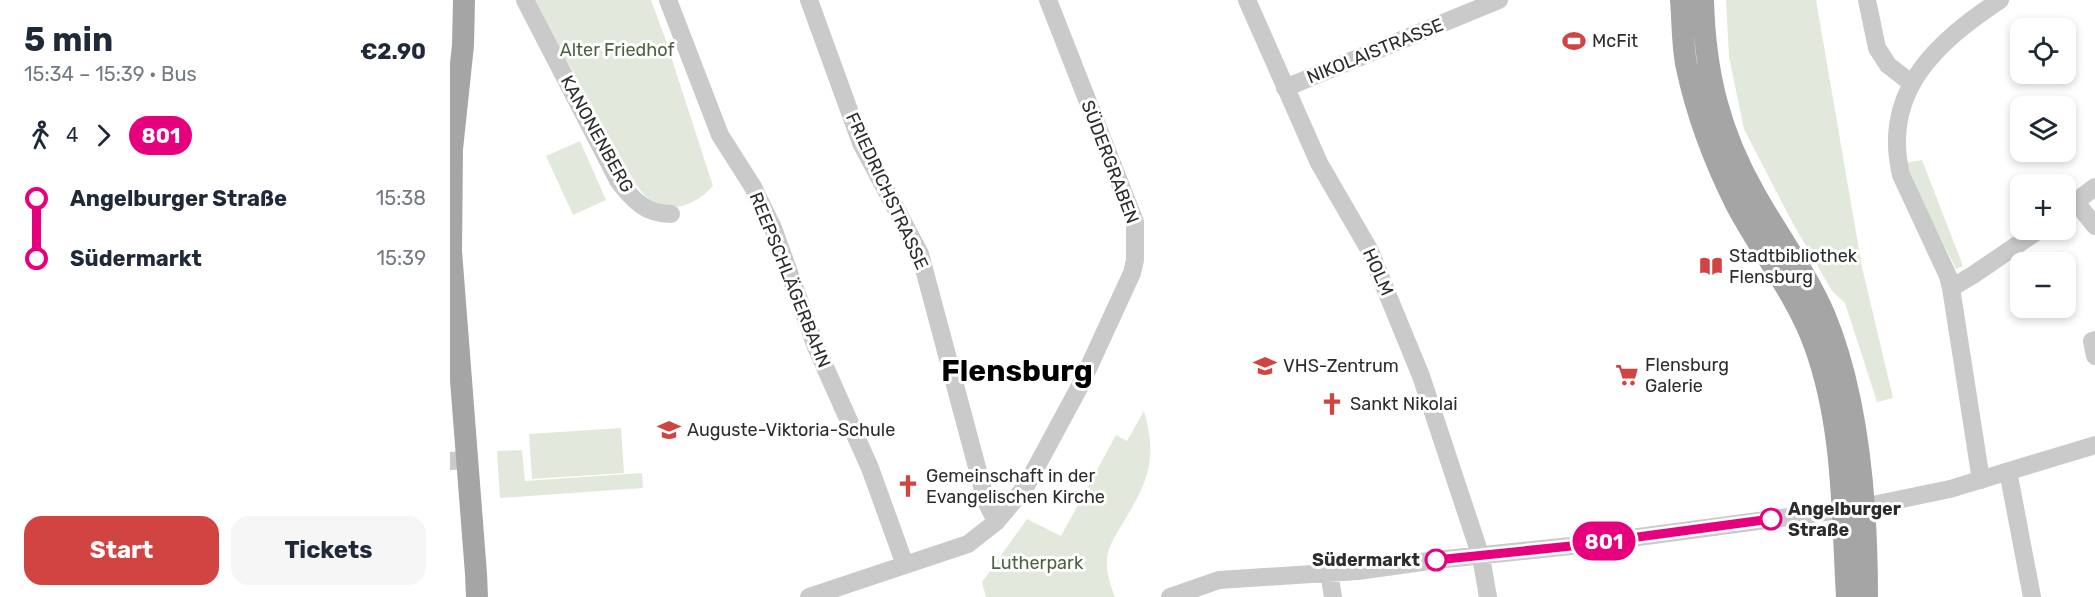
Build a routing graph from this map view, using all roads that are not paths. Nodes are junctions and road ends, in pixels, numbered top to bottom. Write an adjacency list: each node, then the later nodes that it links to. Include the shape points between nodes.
1 (464, 0): 24 (main road, via 453,149 451,251)
2 (525, 0): 17 (street, KANONENBERG, via 619,182 640,206 658,214)
3 (668, 0): 30 (street, REEPSCHLÄGERBAHN, via 720,135 773,228 816,347 870,468)
4 (809, 0): 28 (street, FRIEDRICHSTRASSE, via 861,143 920,254 986,501)
5 (1048, 0): 28 (street, SÜDERGRABEN, via 1135,222 1136,260 1080,386 1026,486)
6 (1247, 0): 13 (street, HOLM)
7 (1681, 0): 27 (main road, via 1686,66 1703,129 1737,204 1803,319 1824,374)
8 (1703, 0): 27 (main road, via 1707,64 1722,122 1754,193 1824,313 1834,340 1853,423)
9 (1867, 0): 12 (street, via 1877,48 1888,65)
10 (2000, 0): 12 (street, via 1947,40)
11 (1492, 3): 13 (street, NIKOLAISTRASSE)
12 (1911, 83): 20 (street, via 1898,117 1897,160)
13 (1285, 88): 29 (street, HOLM, via 1332,188 1370,251 1421,376)
14 (2095, 187): 15 (street)
15 (2076, 201)
16 (2076, 210): 18 (street)
17 (671, 214)
18 (2095, 226)
19 (2024, 240): 20 (street)
20 (1951, 288): 26 (street)
21 (2095, 340): 22 (street)
22 (2095, 356)
23 (2095, 445): 25 (street)
24 (458, 460): 32 (main road)
25 (2008, 471): 26 (street); 39 (street)
26 (1982, 480): 27 (street)
27 (1853, 508): 29 (street); 37 (main road); 38 (main road)
28 (996, 522): 30 (street, SÜDERGRABEN, via 968,544)
29 (1481, 557): 31 (street); 36 (street, HOLM)
30 (905, 565): 33 (street, SÜDERGRABEN)
31 (1329, 573): 34 (street, via 1218,580); 35 (street)
32 (477, 597)
33 (809, 597)
34 (1170, 597)
35 (1333, 597)
36 (1488, 597)
37 (1846, 597)
38 (1867, 597)
39 (2032, 597)

